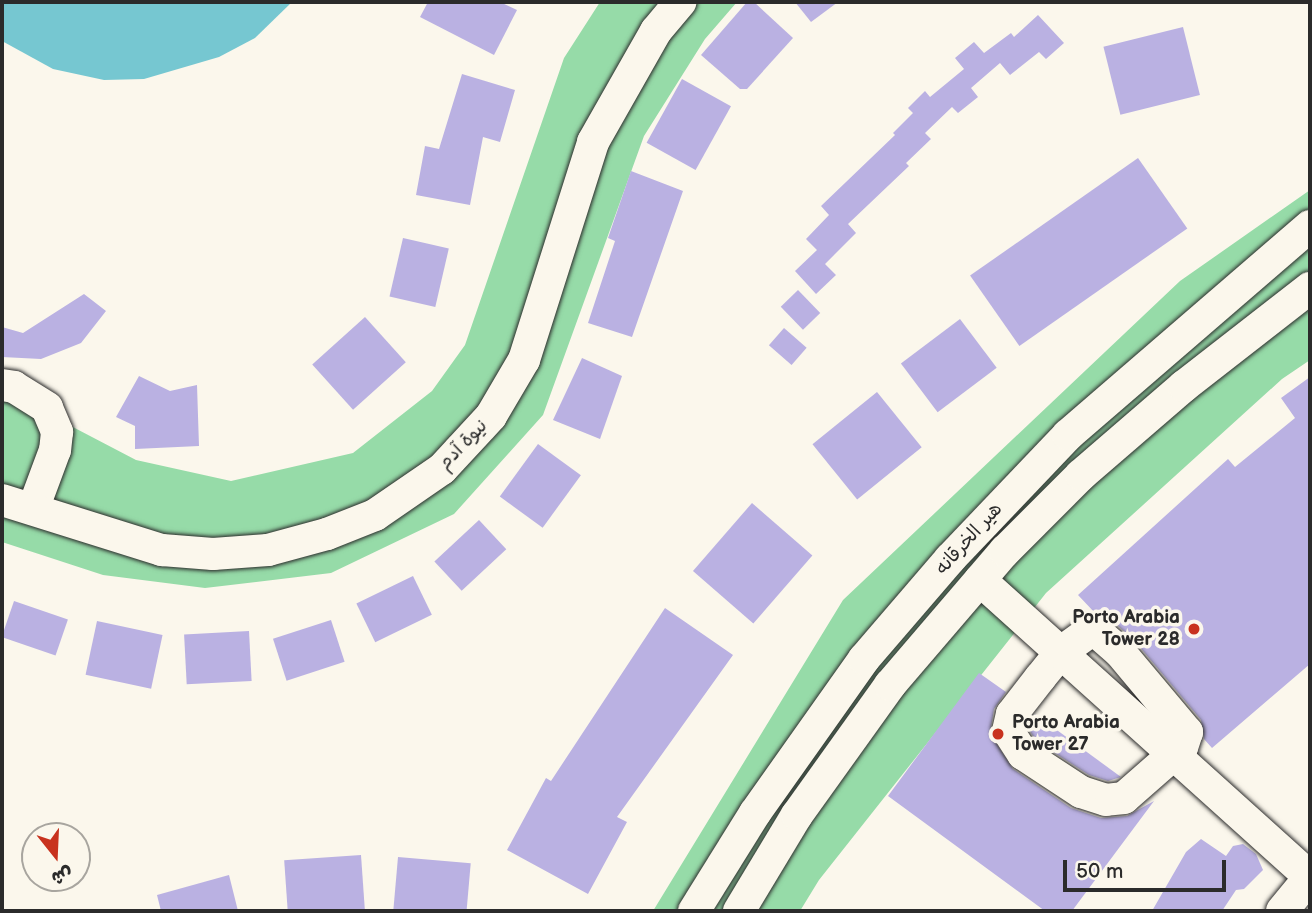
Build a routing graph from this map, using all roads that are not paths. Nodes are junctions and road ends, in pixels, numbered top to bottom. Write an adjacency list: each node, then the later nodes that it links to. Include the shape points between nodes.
1 (680, 2): 6 (street, نيوة آدم, via 656,31 593,142 524,360 491,416 442,469 375,515 268,550 213,554 162,550)
2 (1310, 226): 11 (street, هير الخرقانه, via 1068,435 950,559 864,659 755,813)
3 (1310, 288): 7 (street, هير الخرقانه, via 1252,330 1081,475)
4 (2, 385): 6 (street, via 14,387 47,408 57,432)
5 (2, 500): 6 (street, نيوة آدم)
6 (33, 509)
7 (980, 580): 8 (street); 12 (street, هير الخرقانه, via 890,685 797,815)
8 (1060, 653): 9 (street); 9 (street, via 1012,714 1008,731 1023,754 1081,792 1106,800 1124,798)
9 (1173, 756): 10 (street)
10 (1310, 877): 13 (street)
11 (694, 911)
12 (739, 911)
13 (1282, 911)

